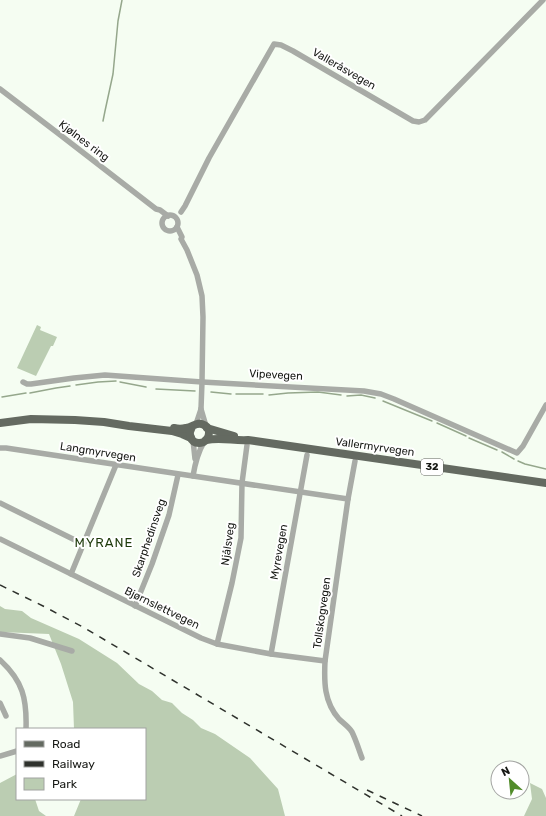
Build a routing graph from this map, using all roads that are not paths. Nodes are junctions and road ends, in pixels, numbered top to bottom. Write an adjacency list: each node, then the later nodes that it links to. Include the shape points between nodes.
1 (542, 0): 4 (street, Valleråsvegen, via 425,120 419,122 413,121 281,45 274,44)
2 (0, 89): 3 (street, Kjølnes ring)
3 (156, 209): 5 (street, Kjølnes ring); 6 (street, Kjølnes ring)
4 (181, 212)
5 (168, 216): 6 (street); 7 (street, via 176,218)
6 (162, 223): 8 (street, via 166,230)
7 (177, 227): 8 (street); 9 (street)
8 (171, 231): 9 (street)
9 (181, 239): 11 (street, via 194,268 202,296)
10 (23, 382): 11 (street, Vipevegen, via 31,384 105,375)
11 (202, 382): 12 (street, Vipevegen, via 356,390 381,394 517,454); 13 (street)
12 (546, 405)
13 (201, 409): 17 (street); 19 (street)
14 (48, 420): 15 (main road, 32); 16 (main road, 32, via 31,419); 18 (main road, 32)
15 (104, 422): 17 (main road, 32, via 178,429); 20 (main road, 32, via 177,432)
16 (0, 423)
17 (194, 425): 19 (main road, 32, via 202,424); 20 (main road, via 190,432)
18 (0, 426)
19 (207, 427): 21 (main road, via 209,434); 22 (main road, Vallermyrvegen / 32, via 241,437)
20 (192, 439): 21 (main road, 32, via 198,443); 26 (street)
21 (206, 440): 22 (main road, Vallermyrvegen / 32, via 218,438); 26 (street)
22 (247, 443): 30 (street, Njålsveg); 31 (main road, Vallermyrvegen / 32)
23 (0, 448): 27 (street, Langmyrvegen)
24 (307, 454): 32 (street, Myrevegen)
25 (355, 461): 33 (street, Tollskogvegen)
26 (196, 462): 29 (street)
27 (116, 465): 28 (street, Langmyrvegen); 36 (street)
28 (178, 475): 29 (street, Langmyrvegen); 38 (street, Skarphedinsveg, via 169,515)
29 (193, 476): 30 (street, Langmyrvegen)
30 (242, 483): 32 (street, Langmyrvegen); 40 (street, Njålsveg, via 241,538)
31 (546, 483)
32 (300, 491): 33 (street, Langmyrvegen); 42 (street, Myrevegen)
33 (348, 499): 44 (street, Tollskogvegen)
34 (0, 503): 36 (street)
35 (0, 539): 37 (street, Bjørnslettvegen)
36 (83, 544): 37 (street)
37 (71, 574): 38 (street, Bjørnslettvegen)
38 (136, 606): 40 (street, Bjørnslettvegen)
39 (0, 634): 41 (street, via 30,638)
40 (217, 644): 42 (street, Bjørnslettvegen)
41 (72, 651)
42 (271, 654): 44 (street, Bjørnslettvegen)
43 (0, 660): 47 (street, via 20,685 26,708)
44 (325, 661): 50 (street, Tollskogvegen, via 325,689 328,700 336,715 352,732)
45 (0, 703): 46 (street)
46 (6, 716)
47 (26, 728)
48 (16, 751): 49 (street)
49 (0, 756)
50 (362, 758)

